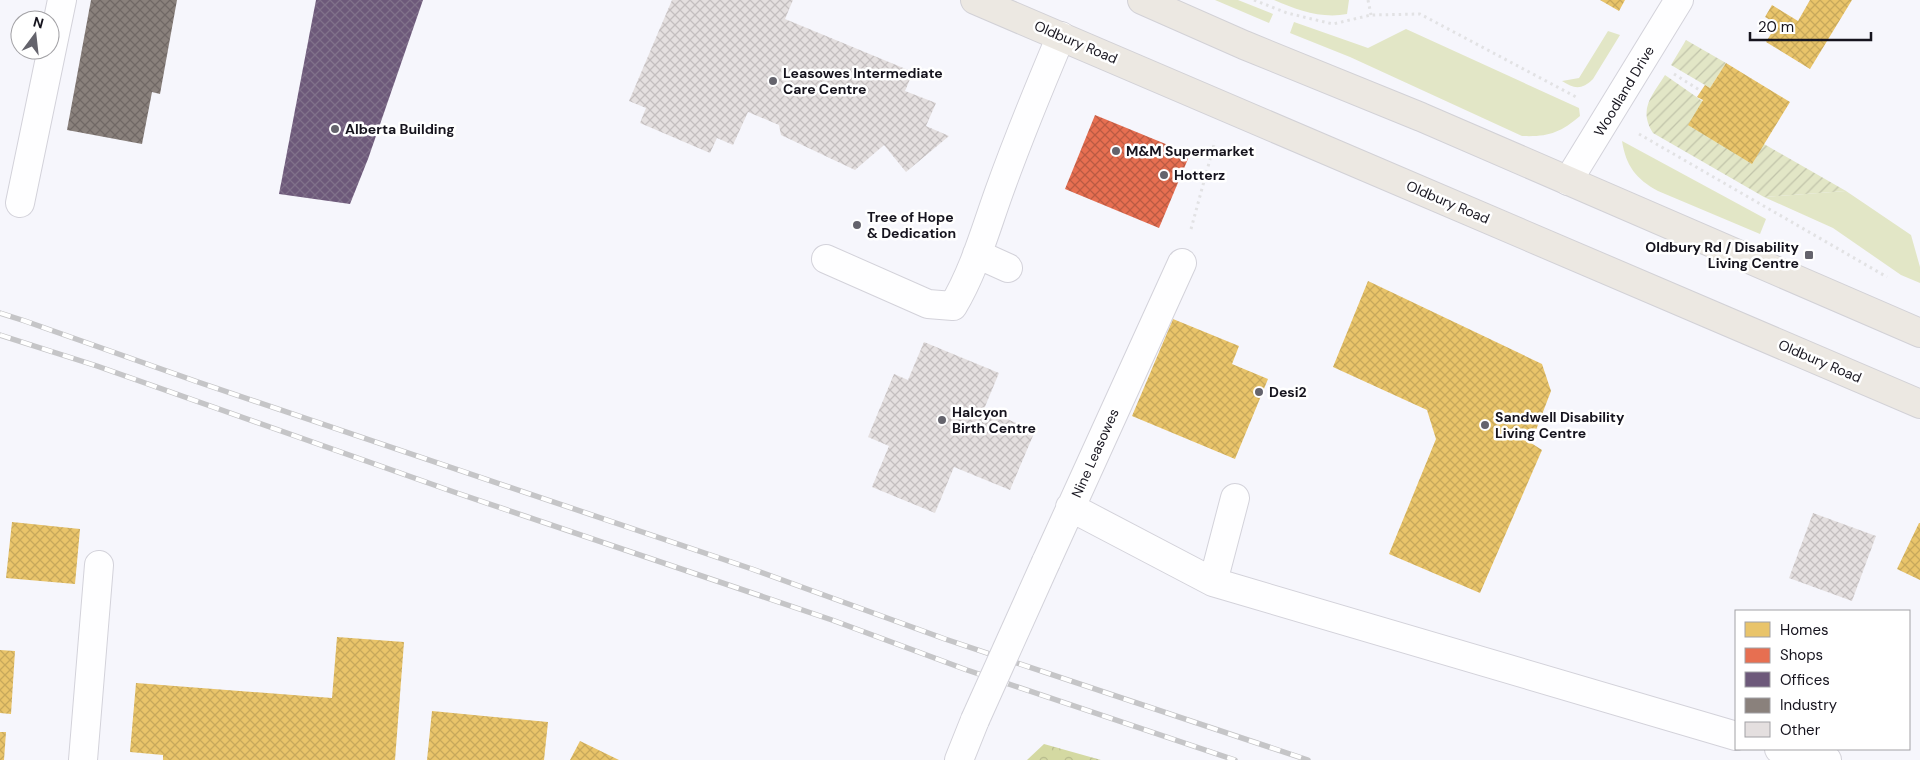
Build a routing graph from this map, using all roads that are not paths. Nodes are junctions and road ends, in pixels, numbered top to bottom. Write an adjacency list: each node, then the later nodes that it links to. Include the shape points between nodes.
1 (62, 0): 7 (street)
2 (975, 0): 5 (main road, Oldbury Road)
3 (1142, 0): 6 (main road)
4 (1679, 0): 6 (street, Woodland Drive)
5 (1062, 36): 8 (street, via 1025,120); 13 (main road, Oldbury Road)
6 (1568, 181): 12 (main road)
7 (20, 204)
8 (977, 254): 9 (street, via 953,306 928,304); 11 (street)
9 (826, 259)
10 (1182, 263): 15 (street, Nine Leasowes)
11 (1008, 268)
12 (1920, 333)
13 (1920, 404)
14 (1236, 498): 17 (street)
15 (1070, 507): 17 (street); 21 (street, Nine Leasowes, bridge)
16 (99, 565): 20 (street)
17 (1213, 582): 18 (street)
18 (1735, 736)
19 (1783, 750): 22 (street)
20 (83, 760)
21 (959, 760)
22 (1827, 760)

